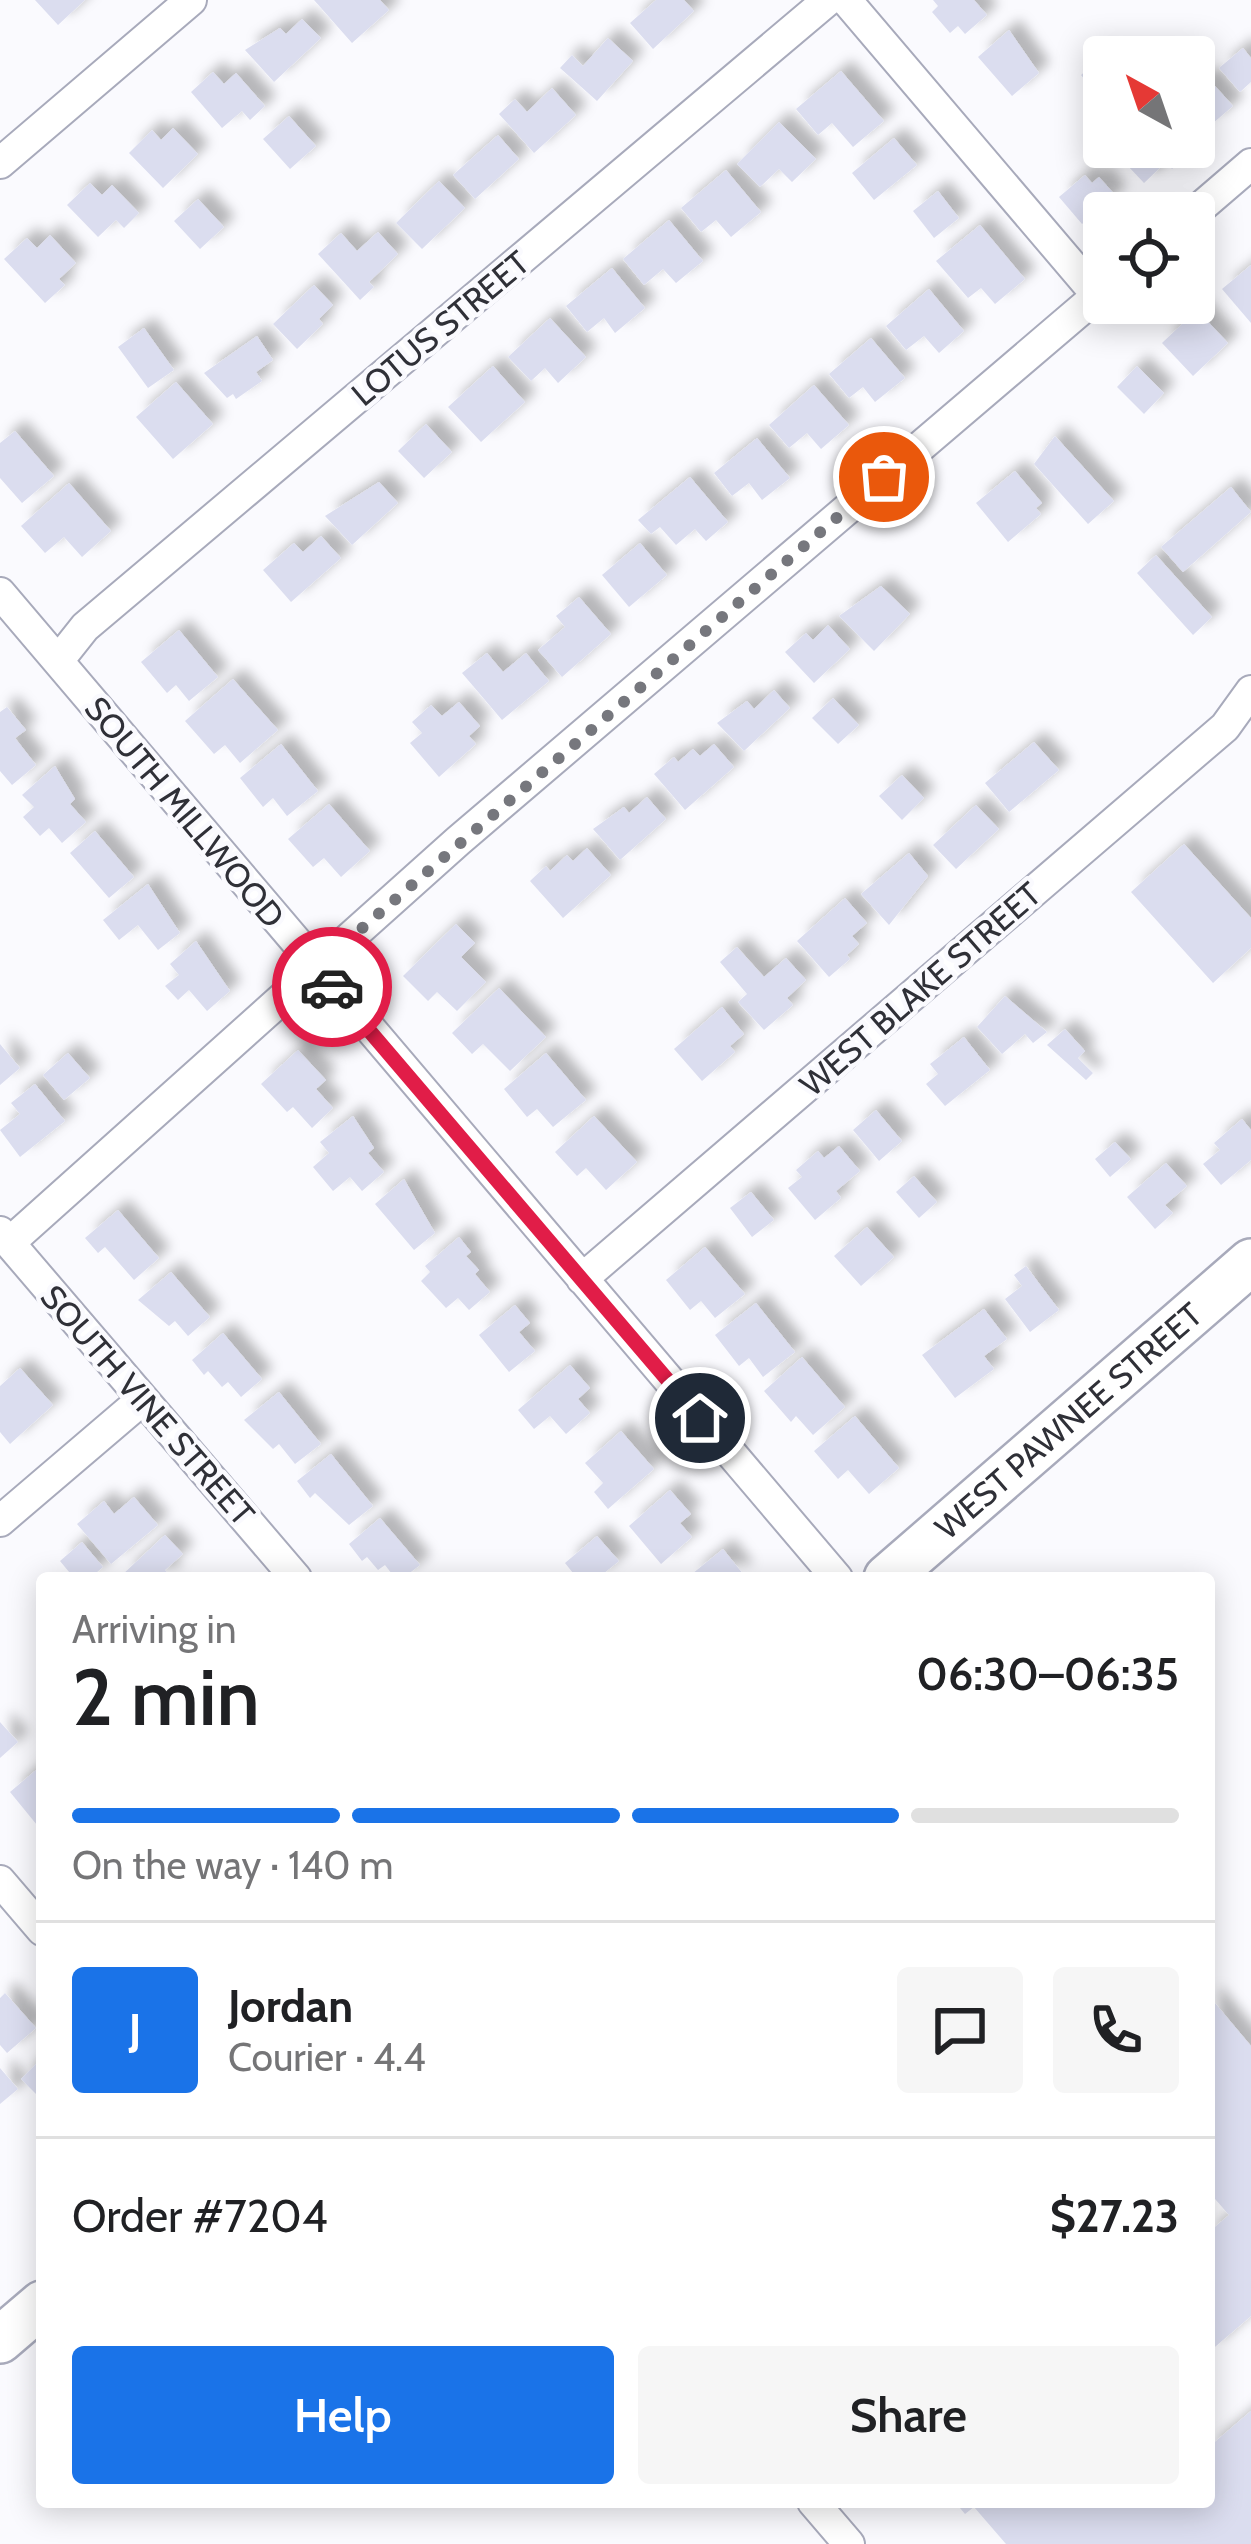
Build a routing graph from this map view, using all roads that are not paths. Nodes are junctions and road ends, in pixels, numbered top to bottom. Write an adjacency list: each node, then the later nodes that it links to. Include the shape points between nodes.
1 (191, 0): 4 (street)
2 (828, 0): 10 (street, LOTUS STREET, via 85,627)
3 (847, 0): 7 (street)
4 (0, 163)
5 (1251, 164): 6 (street)
6 (1215, 195)
7 (1083, 272)
8 (1083, 308): 12 (street)
9 (0, 592): 10 (street, SOUTH MILLWOOD)
10 (58, 661): 12 (street, SOUTH MILLWOOD)
11 (1251, 691): 15 (street, WEST BLAKE STREET, via 1226,727)
12 (316, 968): 13 (street); 15 (street, SOUTH MILLWOOD)
13 (4, 1238): 16 (street, SOUTH VINE STREET)
14 (1251, 1262): 20 (main road, WEST PAWNEE STREET)
15 (582, 1280): 19 (street, SOUTH MILLWOOD)
16 (143, 1399): 17 (street); 18 (street, SOUTH VINE STREET)
17 (0, 1521)
18 (291, 1572)
19 (832, 1572)
20 (894, 1572)
21 (0, 1881): 22 (street)
22 (36, 1923)
23 (36, 2309): 24 (main road)
24 (0, 2340)
25 (818, 2508): 26 (street)
26 (849, 2544)

